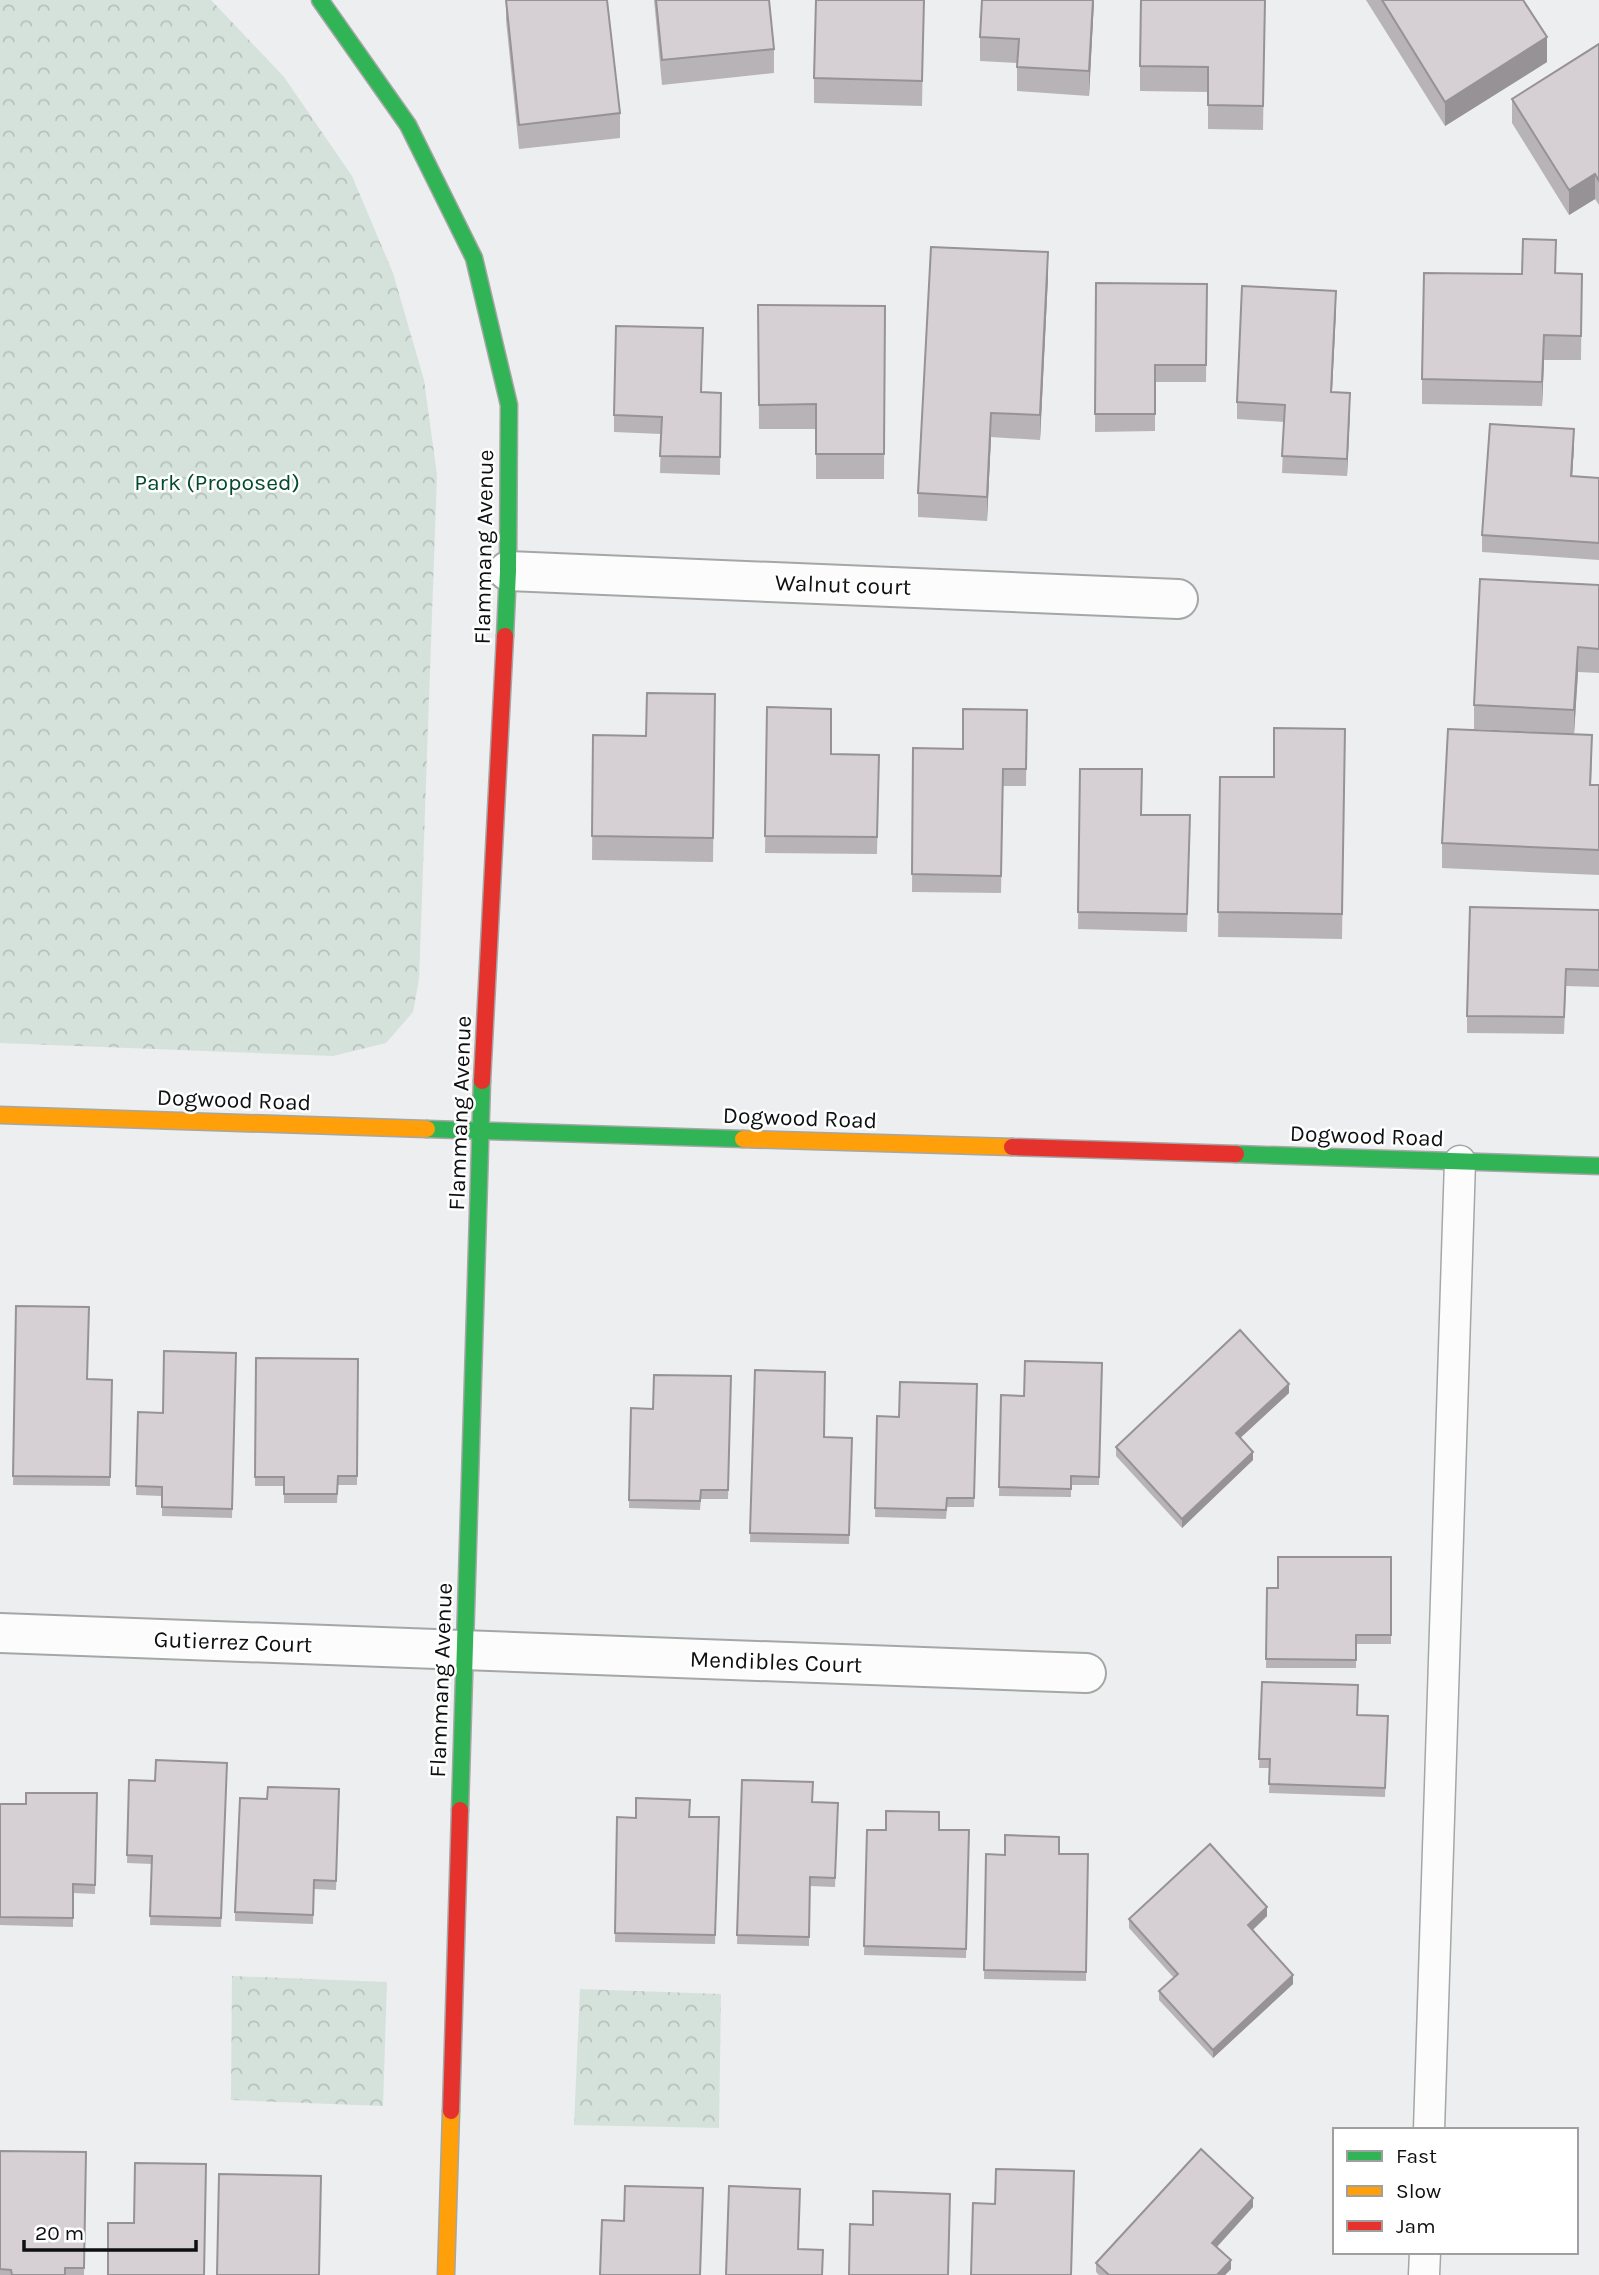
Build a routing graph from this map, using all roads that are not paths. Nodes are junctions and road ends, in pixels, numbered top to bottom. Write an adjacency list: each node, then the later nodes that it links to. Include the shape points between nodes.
1 (320, 0): 2 (street, Flammang Avenue, via 408,125 474,258 509,405)
2 (509, 571): 3 (street, Walnut court); 5 (street, Flammang Avenue)
3 (1178, 600)
4 (0, 1115): 5 (street, Dogwood Road)
5 (480, 1130): 6 (street, Dogwood Road); 9 (street, Flammang Avenue)
6 (1460, 1161): 7 (street, Dogwood Road); 11 (lane)
7 (1599, 1166)
8 (0, 1633): 9 (street, Gutierrez Court)
9 (465, 1650): 10 (street, Mendibles Court); 13 (street, Flammang Avenue)
10 (1086, 1673)
11 (1429, 2128)
12 (1425, 2254): 14 (lane)
13 (446, 2275)
14 (1424, 2275)

